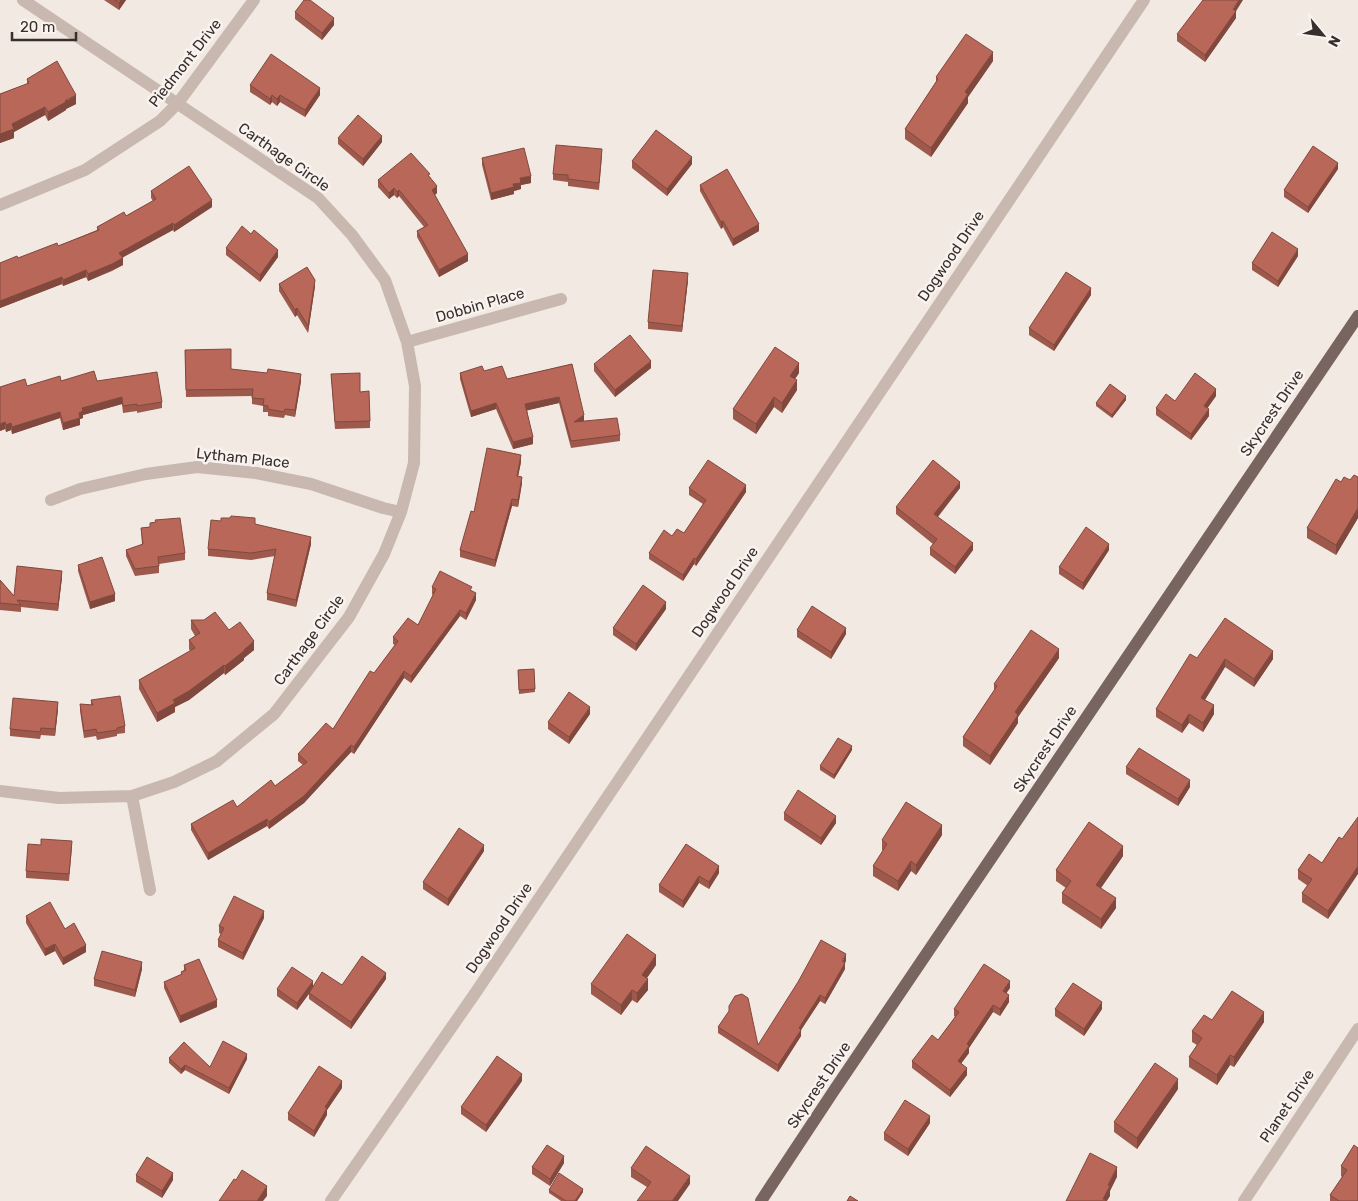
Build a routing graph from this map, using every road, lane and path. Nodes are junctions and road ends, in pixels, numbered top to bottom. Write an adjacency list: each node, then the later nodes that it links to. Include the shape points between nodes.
1 (23, 0): 4 (street, Carthage Circle)
2 (254, 0): 4 (street, Piedmont Drive)
3 (1144, 0): 15 (street, Dogwood Drive, via 481,984)
4 (178, 103): 5 (street, Piedmont Drive, via 160,121 85,170); 8 (street, Carthage Circle, via 318,198 352,235 385,280)
5 (0, 205)
6 (561, 299): 8 (street, Dobbin Place)
7 (1358, 316): 16 (main road, Skycrest Drive)
8 (407, 342): 10 (street, Carthage Circle, via 415,386 414,463)
9 (51, 500): 10 (street, Lytham Place, via 80,489 146,474 197,467 256,473 312,484)
10 (402, 512): 12 (street, Carthage Circle, via 384,554 349,617 274,714 217,761 174,782)
11 (0, 792): 12 (street, Carthage Circle, via 59,798)
12 (132, 796): 13 (street)
13 (150, 890)
14 (1358, 1029): 17 (street, Planet Drive)
15 (331, 1201)
16 (761, 1201)
17 (1244, 1201)

